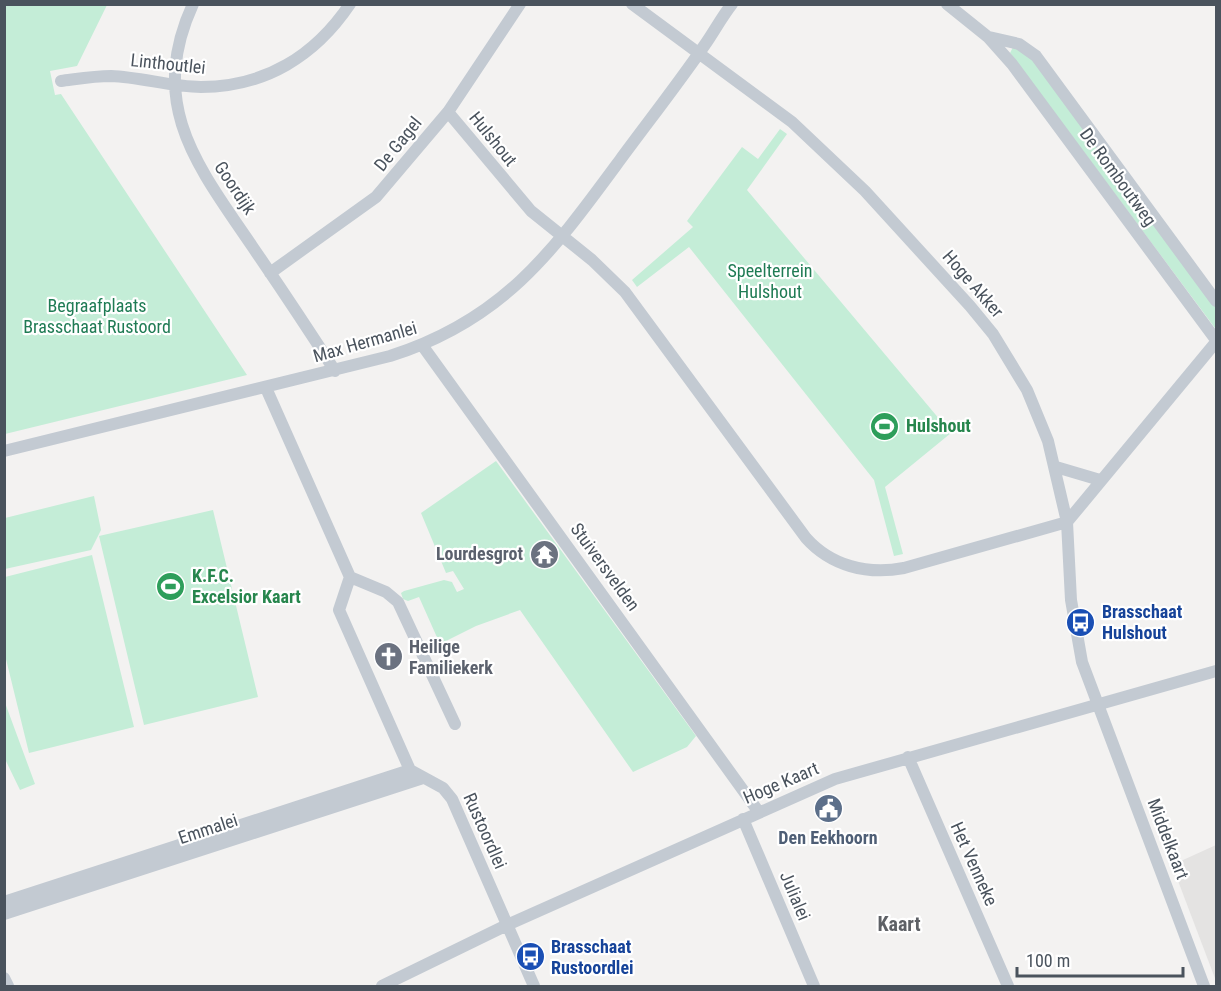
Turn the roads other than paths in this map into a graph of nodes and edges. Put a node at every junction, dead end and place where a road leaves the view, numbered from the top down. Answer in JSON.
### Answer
{"nodes":[{"id":1,"x":193,"y":4,"type":"edge"},
{"id":2,"x":350,"y":4,"type":"edge"},
{"id":3,"x":520,"y":4,"type":"edge"},
{"id":4,"x":632,"y":4,"type":"edge"},
{"id":5,"x":732,"y":4,"type":"edge"},
{"id":6,"x":946,"y":4,"type":"edge"},
{"id":7,"x":988,"y":37,"type":"junction"},
{"id":8,"x":698,"y":54,"type":"junction"},
{"id":9,"x":61,"y":81,"type":"dead end"},
{"id":10,"x":175,"y":84,"type":"junction"},
{"id":11,"x":448,"y":112,"type":"junction"},
{"id":12,"x":562,"y":237,"type":"junction"},
{"id":13,"x":270,"y":273,"type":"junction"},
{"id":14,"x":1216,"y":301,"type":"edge"},
{"id":15,"x":1216,"y":341,"type":"edge"},
{"id":16,"x":422,"y":345,"type":"junction"},
{"id":17,"x":335,"y":371,"type":"junction"},
{"id":18,"x":266,"y":388,"type":"junction"},
{"id":19,"x":4,"y":451,"type":"edge"},
{"id":20,"x":1056,"y":467,"type":"junction"},
{"id":21,"x":1100,"y":480,"type":"junction"},
{"id":22,"x":1067,"y":522,"type":"junction"},
{"id":23,"x":350,"y":577,"type":"junction"},
{"id":24,"x":1216,"y":671,"type":"edge"},
{"id":25,"x":1097,"y":705,"type":"junction"},
{"id":26,"x":454,"y":724,"type":"dead end"},
{"id":27,"x":908,"y":757,"type":"junction"},
{"id":28,"x":410,"y":770,"type":"junction"},
{"id":29,"x":423,"y":778,"type":"junction"},
{"id":30,"x":758,"y":811,"type":"junction"},
{"id":31,"x":743,"y":819,"type":"junction"},
{"id":32,"x":4,"y":902,"type":"edge"},
{"id":33,"x":4,"y":914,"type":"edge"},
{"id":34,"x":507,"y":925,"type":"junction"},
{"id":35,"x":4,"y":978,"type":"edge"},
{"id":36,"x":8,"y":987,"type":"edge"},
{"id":37,"x":382,"y":987,"type":"edge"},
{"id":38,"x":534,"y":987,"type":"edge"},
{"id":39,"x":814,"y":987,"type":"edge"},
{"id":40,"x":1008,"y":987,"type":"edge"},
{"id":41,"x":1204,"y":987,"type":"edge"}],
"edges":[{"from":1,"to":10,"type":"street","name":"Goordijk"},
{"from":2,"to":10,"type":"street","name":"Linthoutlei"},
{"from":3,"to":11,"type":"street","name":"De Gagel"},
{"from":4,"to":8,"type":"street","name":"Hoge Akker"},
{"from":5,"to":8,"type":"street","name":"Max Hermanlei"},
{"from":6,"to":7,"type":"street","name":"De Romboutweg"},
{"from":7,"to":14,"type":"street","name":"De Romboutweg"},
{"from":7,"to":15,"type":"street","name":"De Romboutweg"},
{"from":8,"to":12,"type":"street","name":"Max Hermanlei"},
{"from":8,"to":20,"type":"street","name":"Hoge Akker"},
{"from":9,"to":10,"type":"street","name":"Linthoutlei"},
{"from":10,"to":13,"type":"street","name":"Goordijk"},
{"from":11,"to":12,"type":"street","name":"Hulshout"},
{"from":11,"to":13,"type":"street","name":"De Gagel"},
{"from":12,"to":16,"type":"street","name":"Max Hermanlei"},
{"from":12,"to":22,"type":"street","name":"Hulshout"},
{"from":13,"to":17,"type":"street","name":"Goordijk"},
{"from":15,"to":21,"type":"street"},
{"from":16,"to":17,"type":"street","name":"Max Hermanlei"},
{"from":16,"to":30,"type":"street","name":"Stuiversvelden"},
{"from":17,"to":18,"type":"street","name":"Max Hermanlei"},
{"from":18,"to":19,"type":"street","name":"Max Hermanlei"},
{"from":18,"to":23,"type":"street"},
{"from":20,"to":21,"type":"street"},
{"from":20,"to":22,"type":"street","name":"Hoge Akker"},
{"from":21,"to":22,"type":"street"},
{"from":22,"to":25,"type":"street","name":"Hoge Akker"},
{"from":23,"to":26,"type":"street"},
{"from":23,"to":28,"type":"street"},
{"from":24,"to":25,"type":"street","name":"Hoge Kaart"},
{"from":25,"to":27,"type":"street","name":"Hoge Kaart"},
{"from":25,"to":41,"type":"street","name":"Middelkaart"},
{"from":27,"to":30,"type":"street","name":"Hoge Kaart"},
{"from":27,"to":40,"type":"street","name":"Het Venneke"},
{"from":28,"to":29,"type":"street","name":"Rustoordlei"},
{"from":28,"to":32,"type":"street","name":"Emmalei"},
{"from":29,"to":33,"type":"street","name":"Emmalei"},
{"from":29,"to":34,"type":"street","name":"Rustoordlei"},
{"from":30,"to":31,"type":"street","name":"Hoge Kaart"},
{"from":31,"to":34,"type":"street","name":"Hoge Kaart"},
{"from":31,"to":39,"type":"street","name":"Julialei"},
{"from":34,"to":37,"type":"street","name":"Hoge Kaart"},
{"from":34,"to":38,"type":"street","name":"Rustoordlei"},
{"from":35,"to":36,"type":"street"}]}
